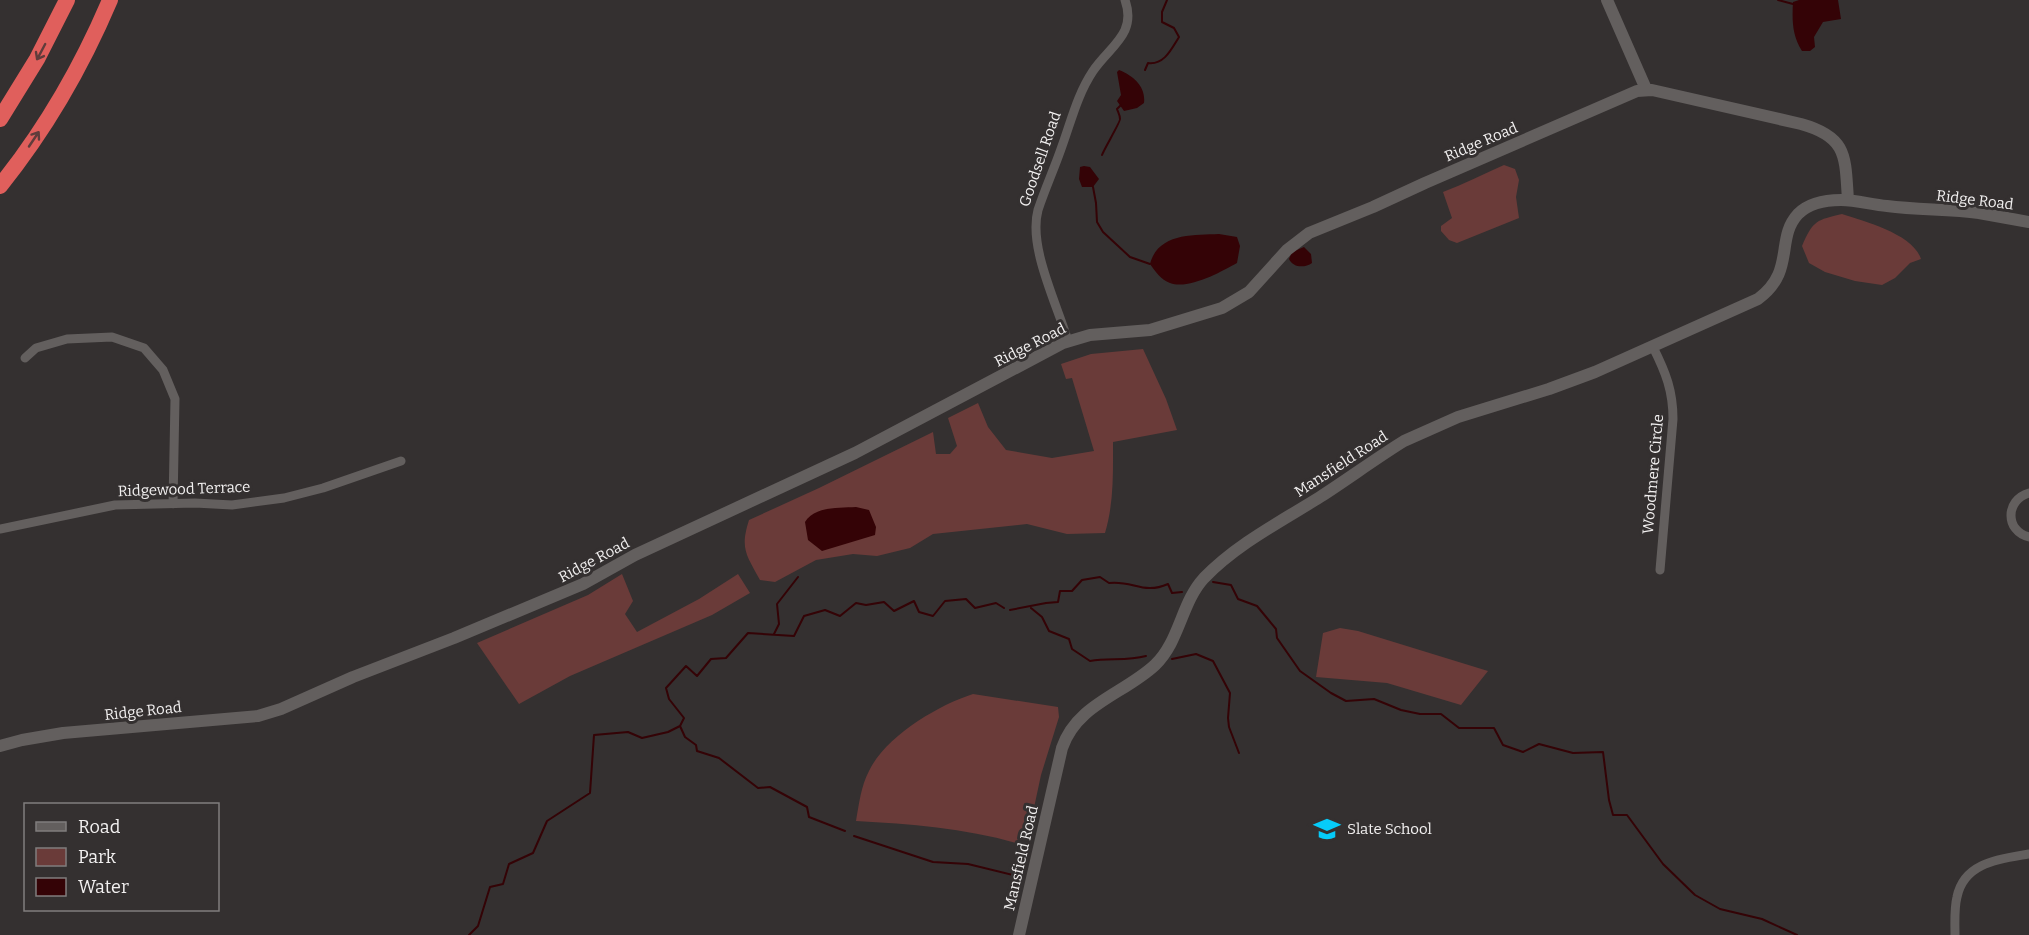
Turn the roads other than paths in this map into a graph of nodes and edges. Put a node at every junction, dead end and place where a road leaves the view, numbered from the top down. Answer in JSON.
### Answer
{"nodes":[{"id":1,"x":67,"y":0,"type":"edge"},
{"id":2,"x":110,"y":0,"type":"edge"},
{"id":3,"x":1125,"y":0,"type":"edge"},
{"id":4,"x":1607,"y":0,"type":"edge"},
{"id":5,"x":1646,"y":89,"type":"junction"},
{"id":6,"x":0,"y":119,"type":"edge"},
{"id":7,"x":0,"y":186,"type":"edge"},
{"id":8,"x":1848,"y":200,"type":"junction"},
{"id":9,"x":2029,"y":222,"type":"edge"},
{"id":10,"x":1068,"y":341,"type":"junction"},
{"id":11,"x":1653,"y":347,"type":"junction"},
{"id":12,"x":25,"y":358,"type":"dead end"},
{"id":13,"x":401,"y":461,"type":"dead end"},
{"id":14,"x":2029,"y":493,"type":"edge"},
{"id":15,"x":173,"y":504,"type":"junction"},
{"id":16,"x":0,"y":529,"type":"edge"},
{"id":17,"x":2029,"y":537,"type":"edge"},
{"id":18,"x":1660,"y":570,"type":"dead end"},
{"id":19,"x":0,"y":746,"type":"edge"},
{"id":20,"x":2029,"y":854,"type":"edge"},
{"id":21,"x":1019,"y":935,"type":"edge"},
{"id":22,"x":1955,"y":935,"type":"edge"}],
"edges":[{"from":1,"to":6,"type":"highway","one_way":true},
{"from":7,"to":2,"type":"highway","one_way":true},
{"from":3,"to":10,"type":"street","name":"Goodsell Road"},
{"from":4,"to":5,"type":"street"},
{"from":5,"to":8,"type":"street"},
{"from":5,"to":10,"type":"street","name":"Ridge Road"},
{"from":8,"to":9,"type":"street","name":"Ridge Road"},
{"from":8,"to":11,"type":"street","name":"Mansfield Road"},
{"from":10,"to":19,"type":"street","name":"Ridge Road"},
{"from":11,"to":18,"type":"street","name":"Woodmere Circle"},
{"from":11,"to":21,"type":"street","name":"Mansfield Road"},
{"from":12,"to":15,"type":"street"},
{"from":13,"to":15,"type":"street","name":"Ridgewood Terrace"},
{"from":14,"to":17,"type":"street"},
{"from":15,"to":16,"type":"street","name":"Ridgewood Terrace"},
{"from":20,"to":22,"type":"street"}]}
